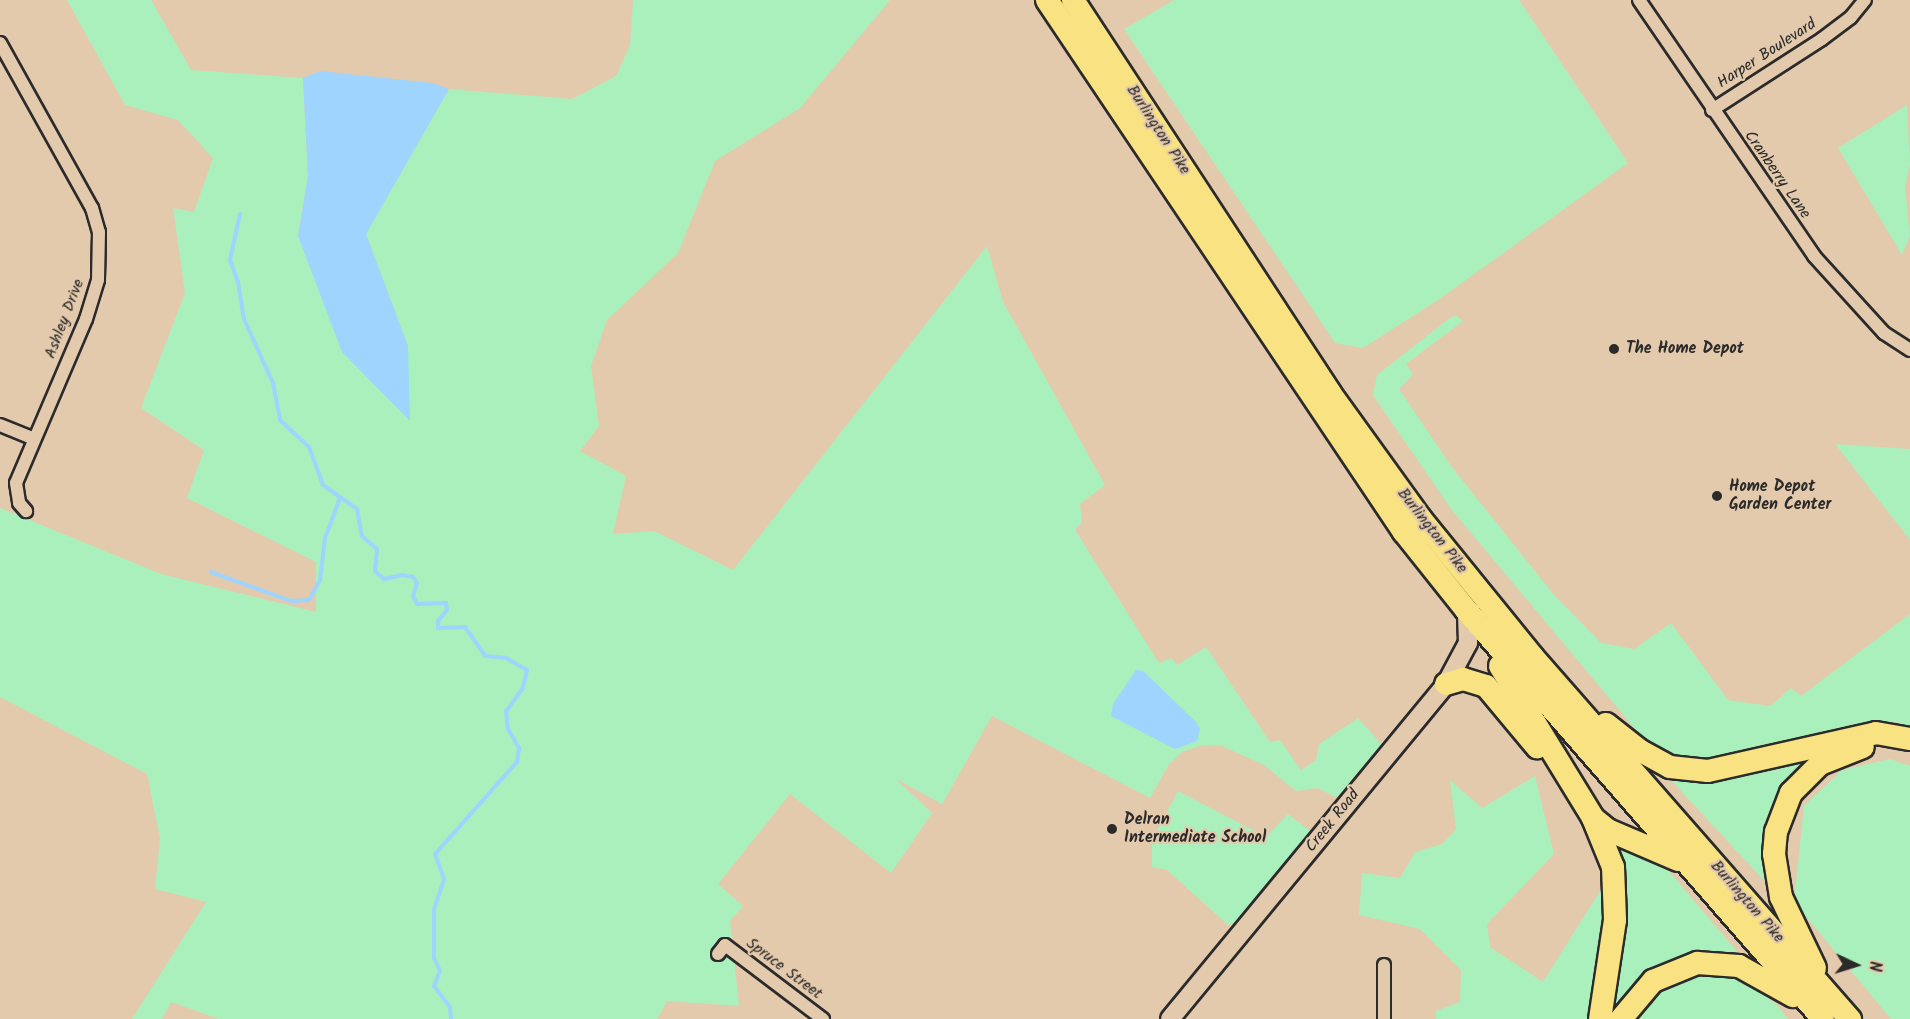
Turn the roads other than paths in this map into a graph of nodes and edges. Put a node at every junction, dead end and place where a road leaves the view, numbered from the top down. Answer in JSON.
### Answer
{"nodes":[{"id":1,"x":1047,"y":0,"type":"edge"},
{"id":2,"x":1073,"y":0,"type":"edge"},
{"id":3,"x":1639,"y":0,"type":"edge"},
{"id":4,"x":1865,"y":0,"type":"edge"},
{"id":5,"x":0,"y":43,"type":"edge"},
{"id":6,"x":1712,"y":110,"type":"junction"},
{"id":7,"x":1910,"y":350,"type":"edge"},
{"id":8,"x":0,"y":425,"type":"edge"},
{"id":9,"x":34,"y":439,"type":"junction"},
{"id":10,"x":26,"y":511,"type":"dead end"},
{"id":11,"x":1467,"y":611,"type":"junction"},
{"id":12,"x":1532,"y":656,"type":"junction"},
{"id":13,"x":1446,"y":684,"type":"junction"},
{"id":14,"x":1910,"y":739,"type":"edge"},
{"id":15,"x":1910,"y":749,"type":"edge"},
{"id":16,"x":1576,"y":793,"type":"junction"},
{"id":17,"x":1593,"y":818,"type":"junction"},
{"id":18,"x":1687,"y":864,"type":"junction"},
{"id":19,"x":721,"y":950,"type":"dead end"},
{"id":20,"x":1384,"y":965,"type":"dead end"},
{"id":21,"x":1822,"y":1008,"type":"edge"},
{"id":22,"x":824,"y":1019,"type":"edge"},
{"id":23,"x":1170,"y":1019,"type":"edge"},
{"id":24,"x":1384,"y":1019,"type":"edge"},
{"id":25,"x":1600,"y":1019,"type":"edge"},
{"id":26,"x":1621,"y":1019,"type":"edge"},
{"id":27,"x":1850,"y":1019,"type":"edge"}],
"edges":[{"from":1,"to":11,"type":"highway","name":"Burlington Pike"},
{"from":2,"to":12,"type":"highway","name":"Burlington Pike"},
{"from":3,"to":6,"type":"street","name":"Cranberry Lane"},
{"from":4,"to":6,"type":"street","name":"Harper Boulevard"},
{"from":5,"to":9,"type":"street","name":"Ashley Drive"},
{"from":6,"to":7,"type":"street","name":"Cranberry Lane"},
{"from":8,"to":9,"type":"street"},
{"from":9,"to":10,"type":"street","name":"Ashley Drive"},
{"from":11,"to":13,"type":"street","name":"Creek Road"},
{"from":11,"to":16,"type":"highway"},
{"from":11,"to":18,"type":"highway","name":"Burlington Pike"},
{"from":12,"to":14,"type":"highway"},
{"from":12,"to":21,"type":"highway","name":"Burlington Pike"},
{"from":13,"to":16,"type":"highway"},
{"from":13,"to":23,"type":"street","name":"Creek Road"},
{"from":15,"to":21,"type":"highway"},
{"from":16,"to":17,"type":"highway"},
{"from":17,"to":18,"type":"highway"},
{"from":17,"to":25,"type":"highway"},
{"from":18,"to":21,"type":"highway","name":"Burlington Pike"},
{"from":19,"to":22,"type":"street","name":"Spruce Street"},
{"from":20,"to":24,"type":"street"},
{"from":21,"to":26,"type":"highway"},
{"from":21,"to":27,"type":"highway","name":"Burlington Pike"}]}
